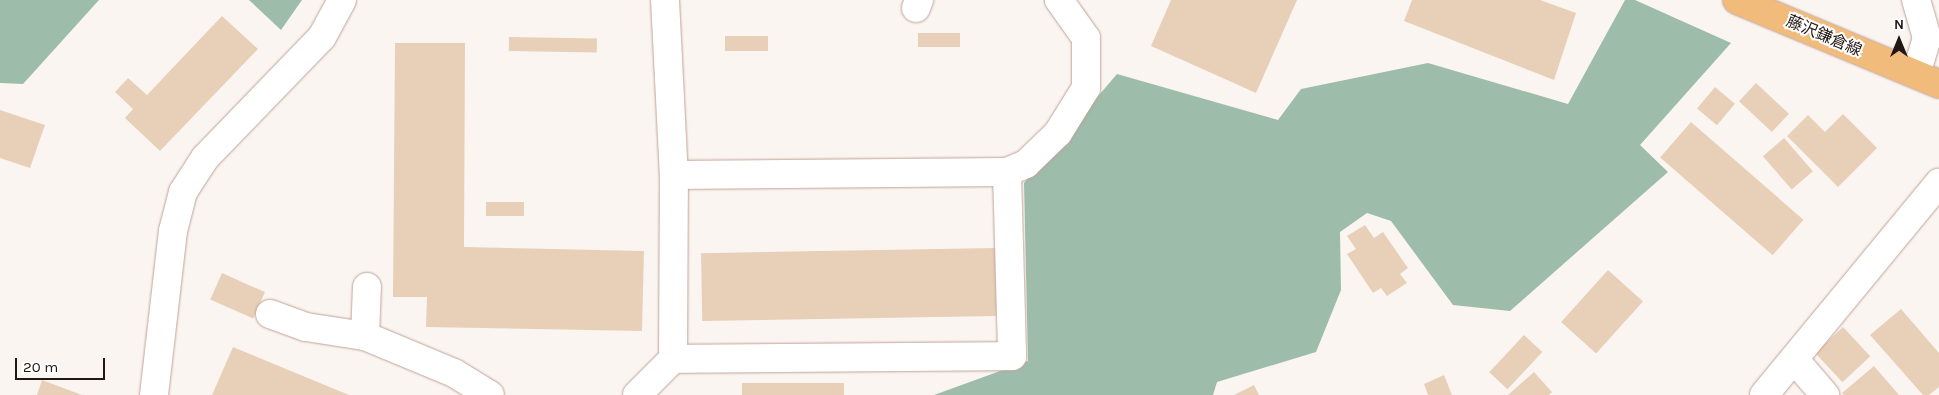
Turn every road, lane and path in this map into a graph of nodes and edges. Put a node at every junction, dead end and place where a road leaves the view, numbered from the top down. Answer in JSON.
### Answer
{"nodes":[{"id":1,"x":342,"y":0,"type":"edge"},
{"id":2,"x":665,"y":0,"type":"edge"},
{"id":3,"x":1059,"y":0,"type":"edge"},
{"id":4,"x":1737,"y":0,"type":"edge"},
{"id":5,"x":1916,"y":0,"type":"edge"},
{"id":6,"x":1927,"y":79,"type":"edge"},
{"id":7,"x":1007,"y":172,"type":"junction"},
{"id":8,"x":674,"y":175,"type":"junction"},
{"id":9,"x":1939,"y":183,"type":"edge"},
{"id":10,"x":367,"y":287,"type":"dead end"},
{"id":11,"x":270,"y":314,"type":"dead end"},
{"id":12,"x":365,"y":336,"type":"junction"},
{"id":13,"x":673,"y":359,"type":"junction"},
{"id":14,"x":1794,"y":359,"type":"junction"},
{"id":15,"x":154,"y":395,"type":"edge"},
{"id":16,"x":490,"y":395,"type":"edge"},
{"id":17,"x":637,"y":395,"type":"edge"},
{"id":18,"x":1764,"y":395,"type":"edge"},
{"id":19,"x":1825,"y":395,"type":"edge"}],
"edges":[{"from":1,"to":15,"type":"street"},
{"from":2,"to":8,"type":"street"},
{"from":3,"to":7,"type":"street"},
{"from":4,"to":6,"type":"main road","name":"藤沢鎌倉線"},
{"from":5,"to":6,"type":"street"},
{"from":7,"to":8,"type":"street"},
{"from":7,"to":13,"type":"street"},
{"from":8,"to":13,"type":"street"},
{"from":9,"to":14,"type":"street"},
{"from":10,"to":12,"type":"street"},
{"from":11,"to":12,"type":"street"},
{"from":12,"to":16,"type":"street"},
{"from":13,"to":17,"type":"street"},
{"from":14,"to":18,"type":"street"},
{"from":14,"to":19,"type":"street"}]}
